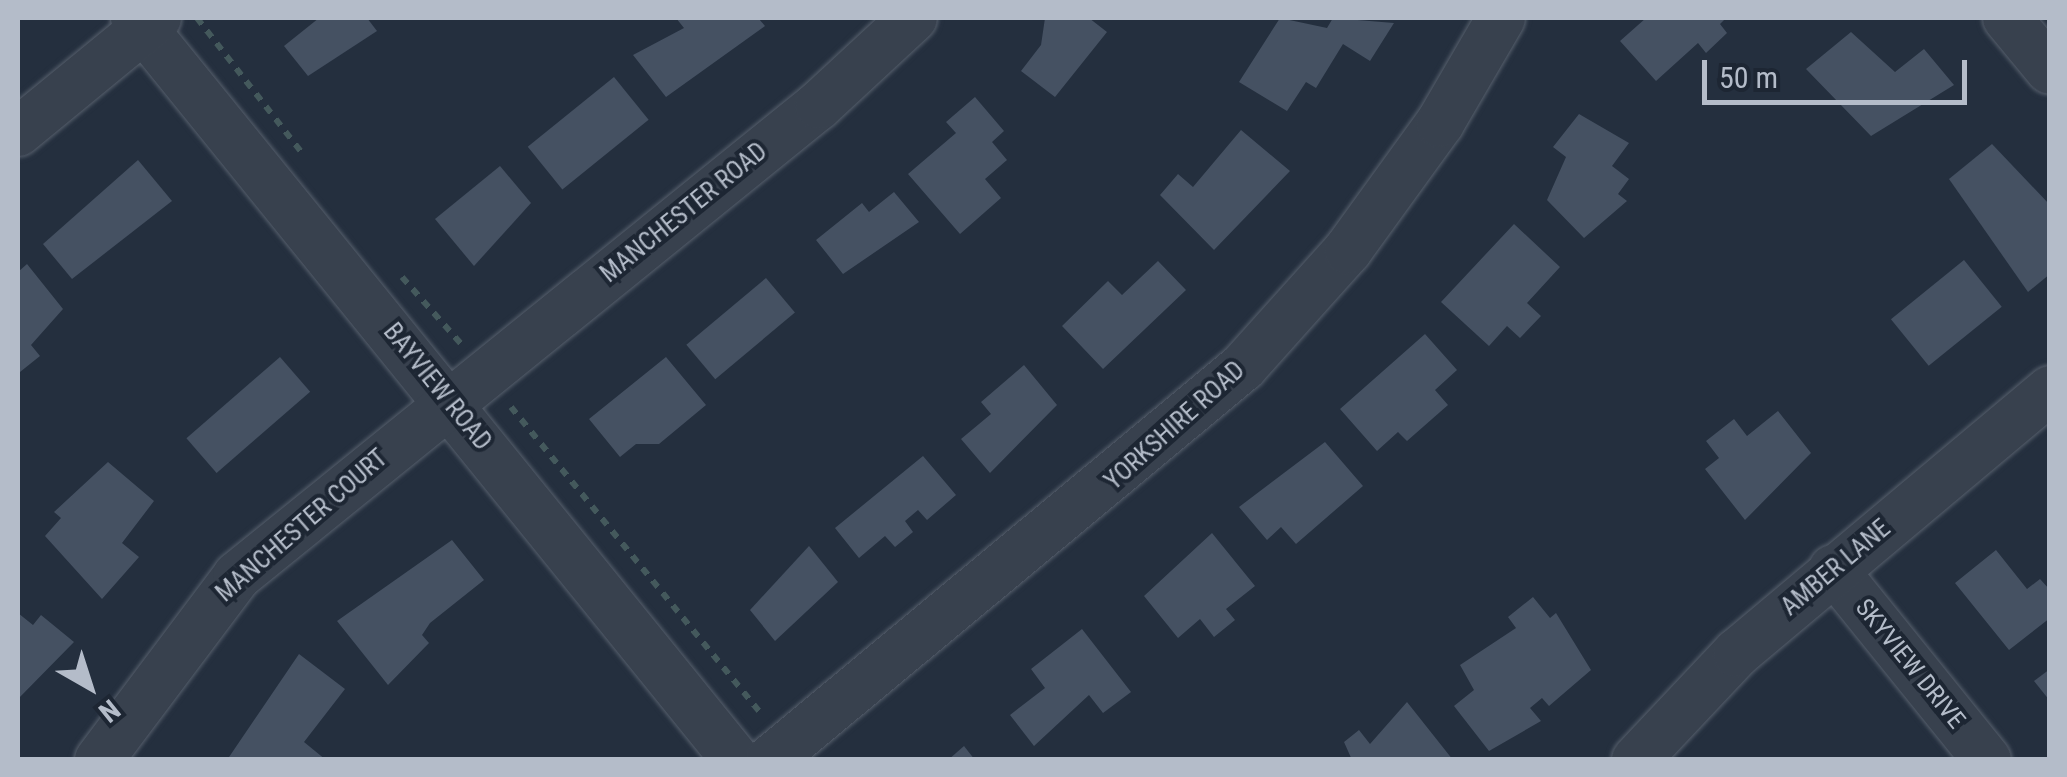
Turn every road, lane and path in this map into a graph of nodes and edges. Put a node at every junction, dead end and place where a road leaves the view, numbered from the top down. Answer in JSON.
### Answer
{"nodes":[{"id":1,"x":913,"y":18,"type":"edge"},
{"id":2,"x":1501,"y":18,"type":"edge"},
{"id":3,"x":2007,"y":18,"type":"edge"},
{"id":4,"x":146,"y":21,"type":"edge"},
{"id":5,"x":2050,"y":70,"type":"edge"},
{"id":6,"x":18,"y":132,"type":"edge"},
{"id":7,"x":2050,"y":390,"type":"edge"},
{"id":8,"x":449,"y":402,"type":"junction"},
{"id":9,"x":1833,"y":569,"type":"junction"},
{"id":10,"x":99,"y":760,"type":"edge"},
{"id":11,"x":736,"y":760,"type":"edge"},
{"id":12,"x":770,"y":760,"type":"edge"},
{"id":13,"x":1636,"y":760,"type":"edge"},
{"id":14,"x":1988,"y":760,"type":"edge"}],
"edges":[{"from":1,"to":8,"type":"street","name":"MANCHESTER ROAD"},
{"from":2,"to":12,"type":"street","name":"YORKSHIRE ROAD"},
{"from":3,"to":5,"type":"street"},
{"from":4,"to":6,"type":"street"},
{"from":4,"to":8,"type":"street","name":"BAYVIEW ROAD"},
{"from":7,"to":9,"type":"street","name":"AMBER LANE"},
{"from":8,"to":10,"type":"street","name":"MANCHESTER COURT"},
{"from":8,"to":11,"type":"street","name":"BAYVIEW ROAD"},
{"from":9,"to":13,"type":"street","name":"AMBER LANE"},
{"from":9,"to":14,"type":"street","name":"SKYVIEW DRIVE"}]}
